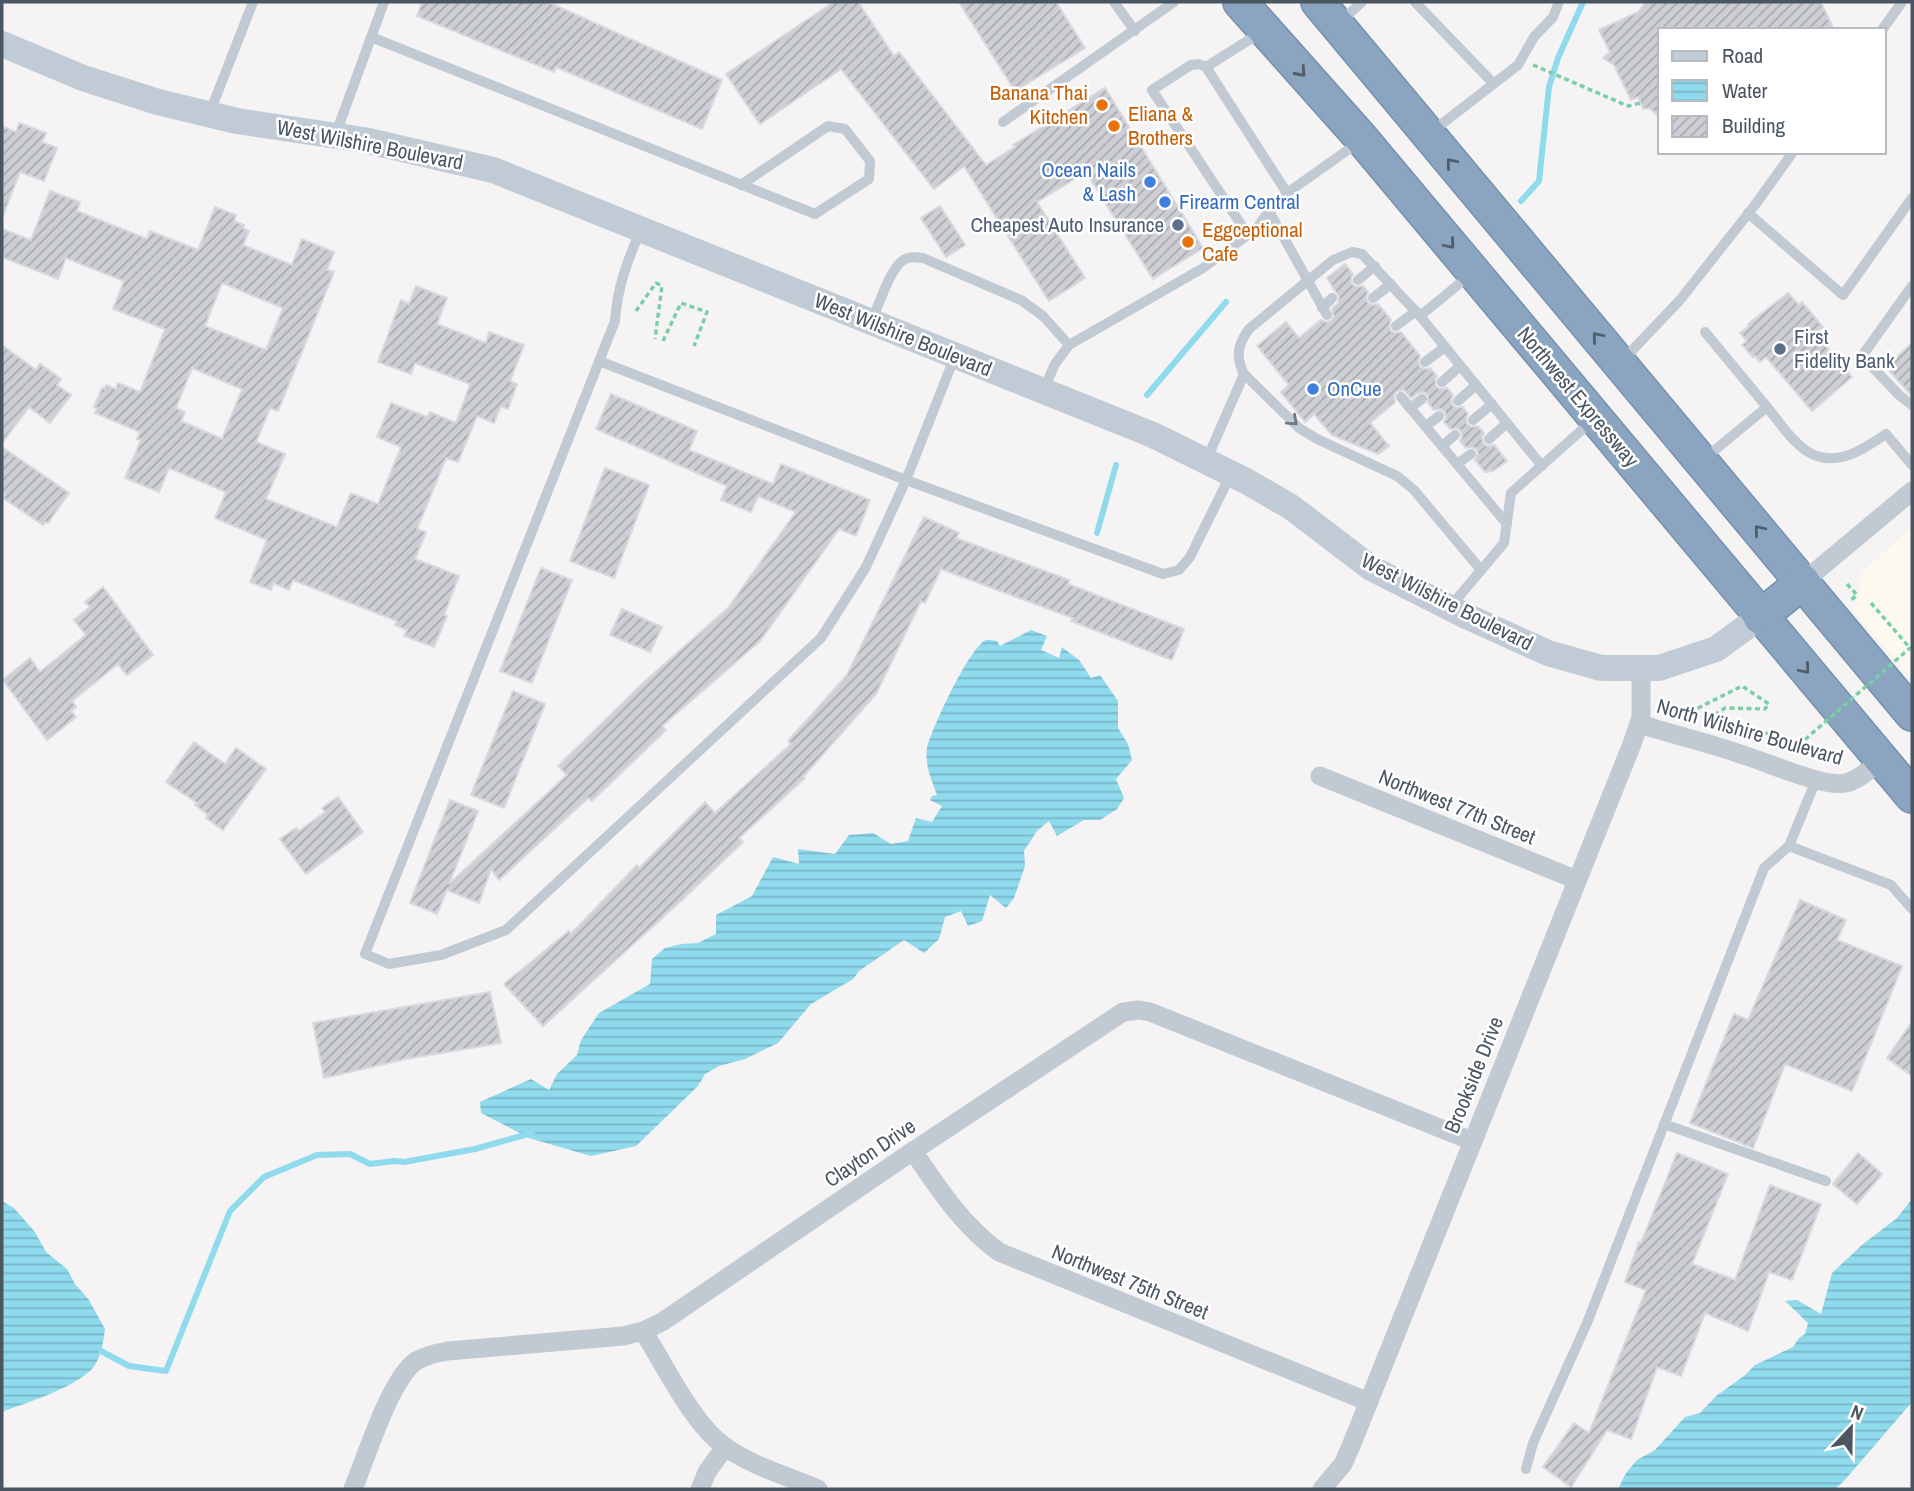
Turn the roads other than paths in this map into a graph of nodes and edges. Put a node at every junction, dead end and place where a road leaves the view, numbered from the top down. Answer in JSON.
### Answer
{"nodes":[{"id":1,"x":253,"y":2,"type":"edge"},
{"id":2,"x":384,"y":2,"type":"edge"},
{"id":3,"x":1114,"y":2,"type":"edge"},
{"id":4,"x":1174,"y":2,"type":"edge"},
{"id":5,"x":1240,"y":2,"type":"edge"},
{"id":6,"x":1362,"y":2,"type":"edge"},
{"id":7,"x":1415,"y":2,"type":"edge"},
{"id":8,"x":1559,"y":2,"type":"edge"},
{"id":9,"x":1902,"y":2,"type":"edge"},
{"id":10,"x":1328,"y":13,"type":"edge"},
{"id":11,"x":1883,"y":28,"type":"edge"},
{"id":12,"x":1264,"y":30,"type":"junction"},
{"id":13,"x":1135,"y":31,"type":"junction"},
{"id":14,"x":371,"y":37,"type":"junction"},
{"id":15,"x":2,"y":44,"type":"edge"},
{"id":16,"x":1206,"y":67,"type":"junction"},
{"id":17,"x":1493,"y":83,"type":"junction"},
{"id":18,"x":209,"y":115,"type":"junction"},
{"id":19,"x":1003,"y":122,"type":"dead end"},
{"id":20,"x":1428,"y":135,"type":"junction"},
{"id":21,"x":335,"y":136,"type":"junction"},
{"id":22,"x":1362,"y":139,"type":"junction"},
{"id":23,"x":1792,"y":154,"type":"edge"},
{"id":24,"x":741,"y":184,"type":"junction"},
{"id":25,"x":1287,"y":193,"type":"junction"},
{"id":26,"x":1912,"y":198,"type":"edge"},
{"id":27,"x":1269,"y":211,"type":"junction"},
{"id":28,"x":1748,"y":213,"type":"junction"},
{"id":29,"x":641,"y":229,"type":"junction"},
{"id":30,"x":1248,"y":235,"type":"junction"},
{"id":31,"x":1376,"y":266,"type":"junction"},
{"id":32,"x":1473,"y":272,"type":"junction"},
{"id":33,"x":1358,"y":280,"type":"dead end"},
{"id":34,"x":1307,"y":281,"type":"junction"},
{"id":35,"x":1391,"y":284,"type":"junction"},
{"id":36,"x":1912,"y":286,"type":"edge"},
{"id":37,"x":1332,"y":298,"type":"dead end"},
{"id":38,"x":1373,"y":298,"type":"dead end"},
{"id":39,"x":1418,"y":313,"type":"junction"},
{"id":40,"x":871,"y":322,"type":"junction"},
{"id":41,"x":1396,"y":326,"type":"dead end"},
{"id":42,"x":1705,"y":332,"type":"dead end"},
{"id":43,"x":1069,"y":345,"type":"junction"},
{"id":44,"x":1445,"y":347,"type":"junction"},
{"id":45,"x":955,"y":356,"type":"junction"},
{"id":46,"x":599,"y":361,"type":"junction"},
{"id":47,"x":1425,"y":362,"type":"dead end"},
{"id":48,"x":1619,"y":364,"type":"junction"},
{"id":49,"x":1460,"y":366,"type":"junction"},
{"id":50,"x":1244,"y":374,"type":"junction"},
{"id":51,"x":1442,"y":382,"type":"dead end"},
{"id":52,"x":1476,"y":385,"type":"junction"},
{"id":53,"x":1043,"y":391,"type":"junction"},
{"id":54,"x":1401,"y":397,"type":"dead end"},
{"id":55,"x":1422,"y":399,"type":"dead end"},
{"id":56,"x":1458,"y":401,"type":"dead end"},
{"id":57,"x":1492,"y":404,"type":"junction"},
{"id":58,"x":1912,"y":405,"type":"edge"},
{"id":59,"x":1767,"y":407,"type":"junction"},
{"id":60,"x":1410,"y":408,"type":"junction"},
{"id":61,"x":1439,"y":416,"type":"dead end"},
{"id":62,"x":1595,"y":418,"type":"junction"},
{"id":63,"x":1473,"y":420,"type":"dead end"},
{"id":64,"x":1507,"y":424,"type":"junction"},
{"id":65,"x":1426,"y":426,"type":"junction"},
{"id":66,"x":1455,"y":435,"type":"dead end"},
{"id":67,"x":1489,"y":439,"type":"dead end"},
{"id":68,"x":1442,"y":446,"type":"junction"},
{"id":69,"x":1471,"y":454,"type":"dead end"},
{"id":70,"x":1206,"y":461,"type":"junction"},
{"id":71,"x":1701,"y":462,"type":"junction"},
{"id":72,"x":1457,"y":464,"type":"junction"},
{"id":73,"x":1912,"y":465,"type":"edge"},
{"id":74,"x":1542,"y":466,"type":"junction"},
{"id":75,"x":1231,"y":474,"type":"junction"},
{"id":76,"x":906,"y":480,"type":"junction"},
{"id":77,"x":1912,"y":491,"type":"edge"},
{"id":78,"x":1507,"y":524,"type":"junction"},
{"id":79,"x":1481,"y":570,"type":"junction"},
{"id":80,"x":1803,"y":582,"type":"junction"},
{"id":81,"x":1450,"y":608,"type":"junction"},
{"id":82,"x":1760,"y":617,"type":"junction"},
{"id":83,"x":1641,"y":669,"type":"junction"},
{"id":84,"x":1912,"y":714,"type":"edge"},
{"id":85,"x":1640,"y":724,"type":"junction"},
{"id":86,"x":1882,"y":760,"type":"junction"},
{"id":87,"x":1320,"y":776,"type":"dead end"},
{"id":88,"x":1816,"y":780,"type":"junction"},
{"id":89,"x":1912,"y":796,"type":"edge"},
{"id":90,"x":1789,"y":846,"type":"junction"},
{"id":91,"x":1577,"y":880,"type":"junction"},
{"id":92,"x":1912,"y":909,"type":"edge"},
{"id":93,"x":1664,"y":1124,"type":"junction"},
{"id":94,"x":1472,"y":1141,"type":"junction"},
{"id":95,"x":913,"y":1151,"type":"junction"},
{"id":96,"x":1825,"y":1181,"type":"dead end"},
{"id":97,"x":643,"y":1331,"type":"junction"},
{"id":98,"x":1369,"y":1402,"type":"junction"},
{"id":99,"x":724,"y":1447,"type":"junction"},
{"id":100,"x":1526,"y":1469,"type":"dead end"},
{"id":101,"x":353,"y":1489,"type":"edge"},
{"id":102,"x":700,"y":1489,"type":"edge"},
{"id":103,"x":818,"y":1489,"type":"edge"},
{"id":104,"x":1322,"y":1489,"type":"edge"}],
"edges":[{"from":1,"to":18,"type":"lane"},
{"from":2,"to":14,"type":"lane"},
{"from":3,"to":13,"type":"lane"},
{"from":4,"to":13,"type":"lane"},
{"from":5,"to":12,"type":"highway","name":"Northwest Expressway"},
{"from":6,"to":10,"type":"lane"},
{"from":7,"to":17,"type":"lane"},
{"from":8,"to":17,"type":"lane"},
{"from":9,"to":11,"type":"lane"},
{"from":10,"to":20,"type":"highway"},
{"from":12,"to":16,"type":"lane"},
{"from":12,"to":22,"type":"highway","name":"Northwest Expressway","one_way":true},
{"from":13,"to":19,"type":"lane"},
{"from":14,"to":21,"type":"lane"},
{"from":14,"to":24,"type":"lane"},
{"from":15,"to":18,"type":"main road","name":"West Wilshire Boulevard"},
{"from":16,"to":25,"type":"lane"},
{"from":16,"to":30,"type":"lane"},
{"from":17,"to":20,"type":"lane"},
{"from":18,"to":21,"type":"main road","name":"West Wilshire Boulevard"},
{"from":48,"to":20,"type":"highway","one_way":true},
{"from":21,"to":29,"type":"main road","name":"West Wilshire Boulevard"},
{"from":22,"to":25,"type":"lane"},
{"from":22,"to":32,"type":"highway","name":"Northwest Expressway","one_way":true},
{"from":23,"to":28,"type":"lane"},
{"from":24,"to":24,"type":"lane"},
{"from":25,"to":27,"type":"lane"},
{"from":26,"to":28,"type":"lane"},
{"from":27,"to":30,"type":"lane"},
{"from":27,"to":34,"type":"lane"},
{"from":28,"to":48,"type":"lane"},
{"from":29,"to":40,"type":"main road","name":"West Wilshire Boulevard"},
{"from":29,"to":46,"type":"lane"},
{"from":30,"to":43,"type":"lane"},
{"from":31,"to":33,"type":"lane"},
{"from":31,"to":34,"type":"lane"},
{"from":31,"to":35,"type":"lane"},
{"from":32,"to":39,"type":"lane"},
{"from":32,"to":62,"type":"highway","name":"Northwest Expressway"},
{"from":34,"to":37,"type":"lane"},
{"from":34,"to":50,"type":"lane"},
{"from":35,"to":38,"type":"lane"},
{"from":35,"to":39,"type":"lane"},
{"from":36,"to":58,"type":"lane"},
{"from":39,"to":41,"type":"lane"},
{"from":39,"to":44,"type":"lane"},
{"from":40,"to":43,"type":"lane"},
{"from":40,"to":45,"type":"main road","name":"West Wilshire Boulevard"},
{"from":42,"to":59,"type":"lane"},
{"from":43,"to":53,"type":"lane"},
{"from":44,"to":47,"type":"lane"},
{"from":44,"to":49,"type":"lane"},
{"from":45,"to":53,"type":"main road","name":"West Wilshire Boulevard"},
{"from":45,"to":76,"type":"lane"},
{"from":46,"to":76,"type":"lane"},
{"from":46,"to":76,"type":"lane"},
{"from":48,"to":71,"type":"highway"},
{"from":49,"to":51,"type":"lane"},
{"from":49,"to":52,"type":"lane"},
{"from":50,"to":70,"type":"lane"},
{"from":50,"to":79,"type":"lane","one_way":true},
{"from":52,"to":56,"type":"lane"},
{"from":52,"to":57,"type":"lane"},
{"from":53,"to":70,"type":"main road","name":"West Wilshire Boulevard"},
{"from":54,"to":60,"type":"lane"},
{"from":55,"to":60,"type":"lane"},
{"from":57,"to":63,"type":"lane"},
{"from":57,"to":64,"type":"lane"},
{"from":59,"to":71,"type":"lane"},
{"from":59,"to":73,"type":"lane"},
{"from":60,"to":65,"type":"lane"},
{"from":61,"to":65,"type":"lane"},
{"from":62,"to":74,"type":"lane"},
{"from":62,"to":82,"type":"highway","name":"Northwest Expressway"},
{"from":64,"to":67,"type":"lane"},
{"from":64,"to":74,"type":"lane"},
{"from":65,"to":68,"type":"lane"},
{"from":66,"to":68,"type":"lane"},
{"from":68,"to":72,"type":"lane"},
{"from":69,"to":72,"type":"lane"},
{"from":70,"to":75,"type":"main road","name":"West Wilshire Boulevard"},
{"from":80,"to":71,"type":"highway","one_way":true},
{"from":72,"to":78,"type":"lane"},
{"from":74,"to":78,"type":"lane"},
{"from":75,"to":76,"type":"lane"},
{"from":75,"to":81,"type":"main road","name":"West Wilshire Boulevard"},
{"from":77,"to":80,"type":"street"},
{"from":78,"to":79,"type":"lane"},
{"from":79,"to":81,"type":"lane"},
{"from":80,"to":82,"type":"highway"},
{"from":80,"to":84,"type":"highway"},
{"from":81,"to":83,"type":"main road","name":"West Wilshire Boulevard"},
{"from":82,"to":83,"type":"main road","name":"West Wilshire Boulevard"},
{"from":82,"to":86,"type":"highway","name":"Northwest Expressway","one_way":true},
{"from":83,"to":85,"type":"street","name":"Brookside Drive"},
{"from":85,"to":88,"type":"street","name":"North Wilshire Boulevard"},
{"from":85,"to":91,"type":"street","name":"Brookside Drive"},
{"from":86,"to":88,"type":"street","name":"North Wilshire Boulevard"},
{"from":86,"to":89,"type":"highway","name":"Northwest Expressway"},
{"from":87,"to":91,"type":"street","name":"Northwest 77th Street"},
{"from":88,"to":90,"type":"lane"},
{"from":90,"to":92,"type":"lane"},
{"from":90,"to":93,"type":"lane"},
{"from":91,"to":94,"type":"street","name":"Brookside Drive"},
{"from":93,"to":96,"type":"lane"},
{"from":93,"to":100,"type":"lane"},
{"from":94,"to":95,"type":"street","name":"Clayton Drive"},
{"from":94,"to":98,"type":"street","name":"Brookside Drive"},
{"from":95,"to":97,"type":"street","name":"Clayton Drive"},
{"from":95,"to":98,"type":"street","name":"Northwest 75th Street"},
{"from":97,"to":99,"type":"street"},
{"from":97,"to":101,"type":"street","name":"Clayton Drive"},
{"from":98,"to":104,"type":"street","name":"Brookside Drive"},
{"from":99,"to":102,"type":"street"},
{"from":99,"to":103,"type":"street"}]}
